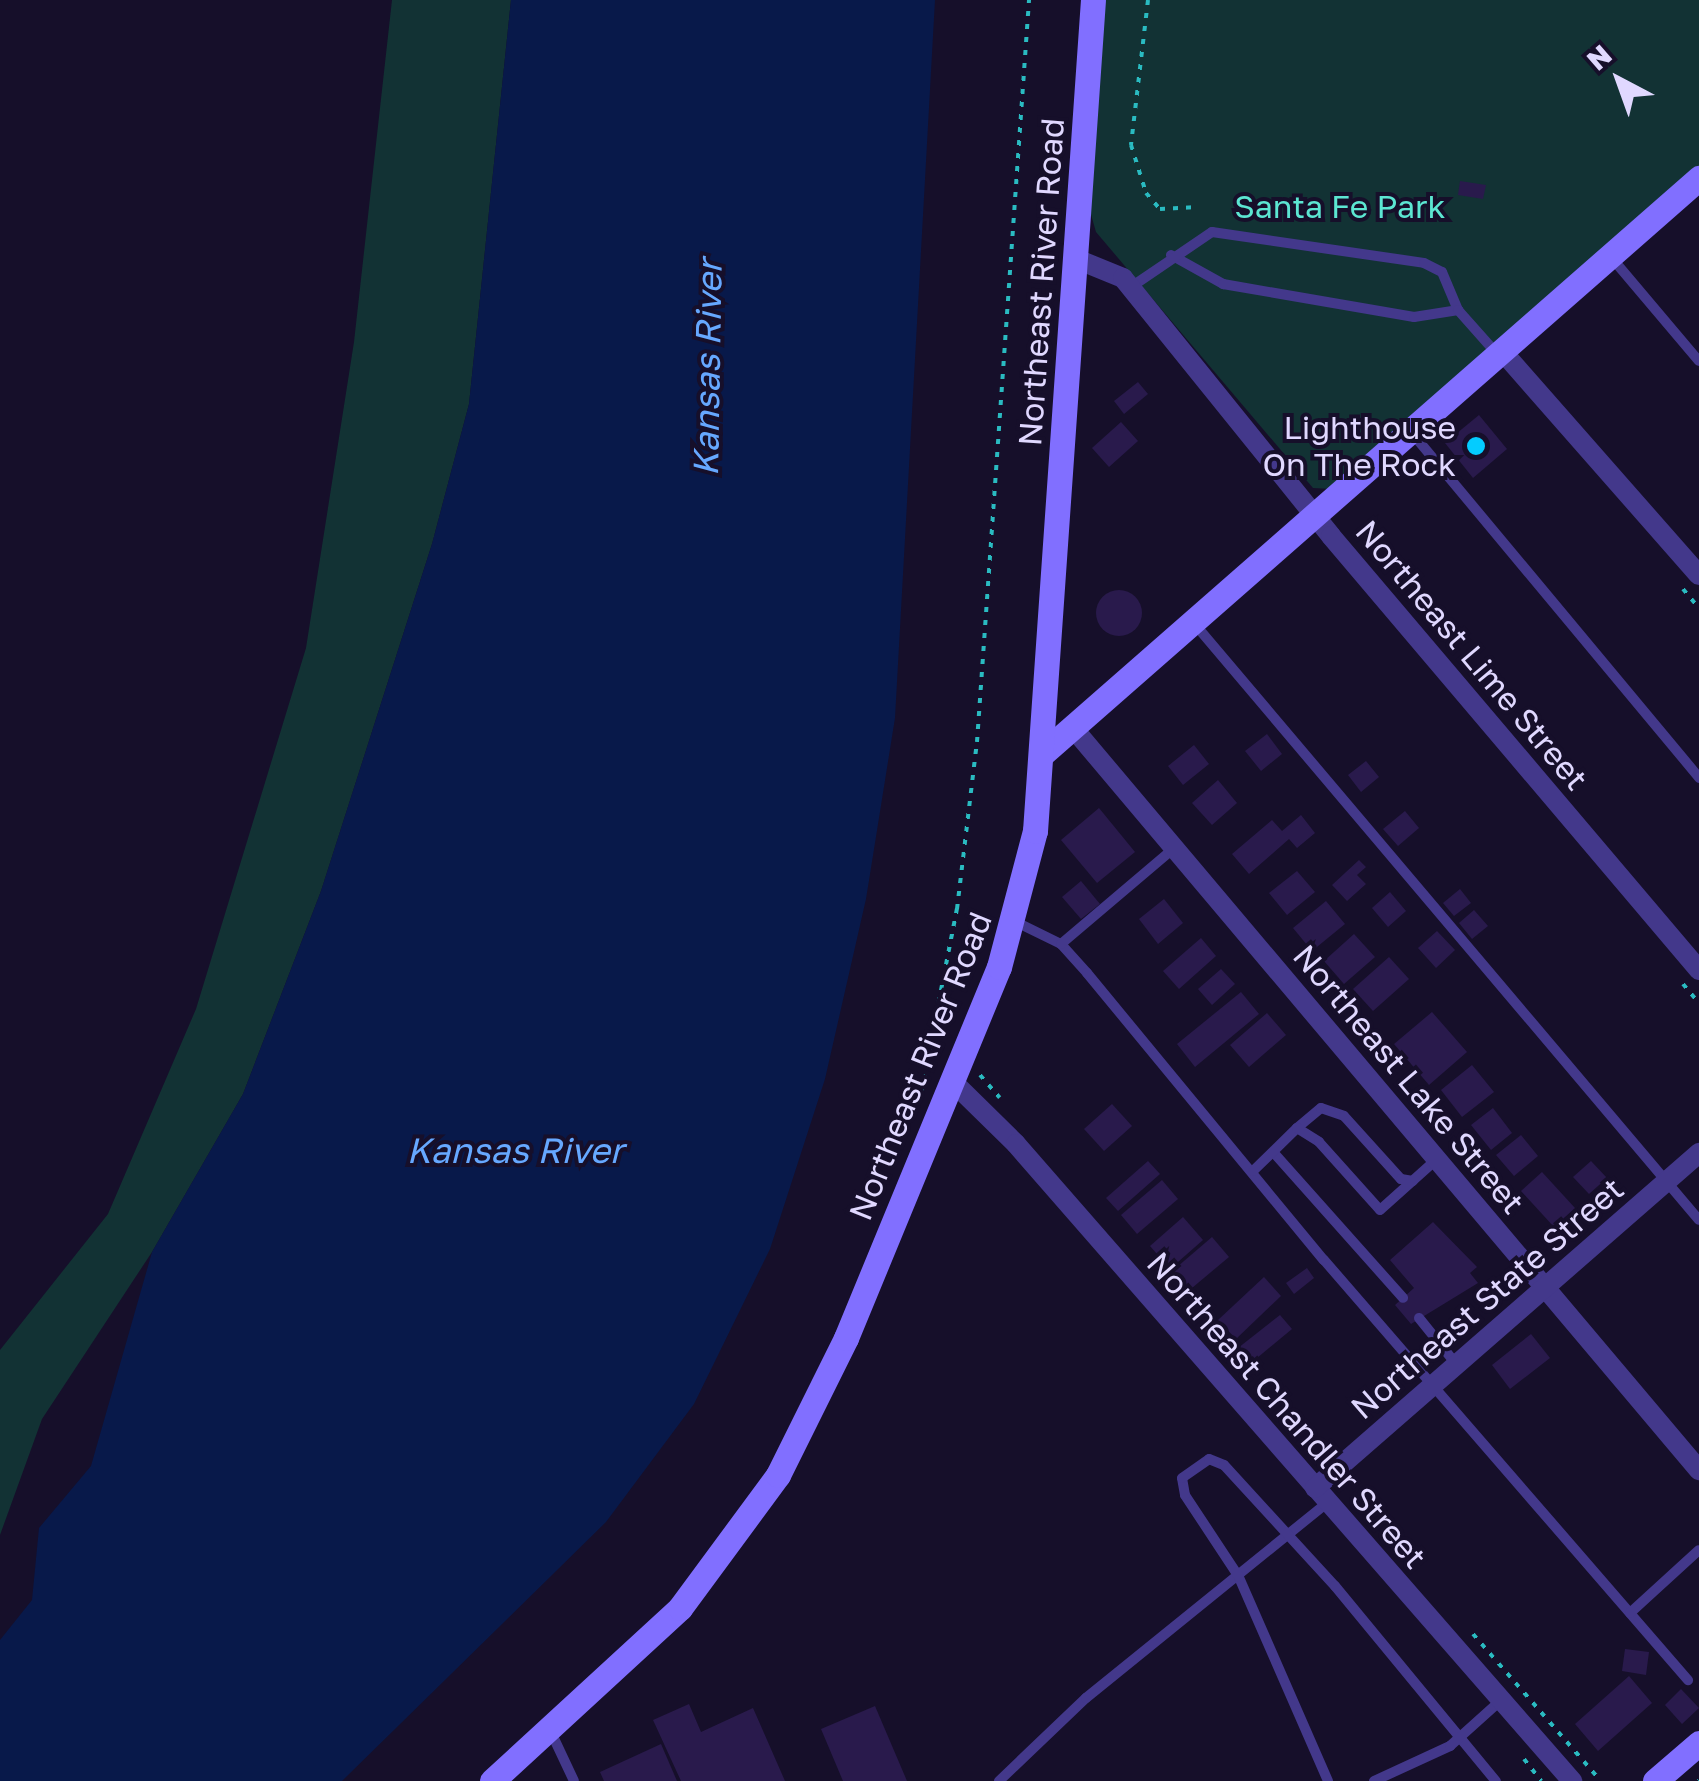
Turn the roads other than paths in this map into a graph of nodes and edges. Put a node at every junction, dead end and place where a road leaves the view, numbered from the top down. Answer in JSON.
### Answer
{"nodes":[{"id":1,"x":1094,"y":0,"type":"edge"},
{"id":2,"x":1699,"y":178,"type":"edge"},
{"id":3,"x":1172,"y":255,"type":"junction"},
{"id":4,"x":1610,"y":256,"type":"junction"},
{"id":5,"x":1074,"y":258,"type":"junction"},
{"id":6,"x":1131,"y":287,"type":"junction"},
{"id":7,"x":1458,"y":310,"type":"junction"},
{"id":8,"x":1500,"y":353,"type":"junction"},
{"id":9,"x":1699,"y":361,"type":"edge"},
{"id":10,"x":1411,"y":431,"type":"junction"},
{"id":11,"x":1316,"y":515,"type":"junction"},
{"id":12,"x":1699,"y":575,"type":"edge"},
{"id":13,"x":1193,"y":622,"type":"junction"},
{"id":14,"x":1073,"y":728,"type":"junction"},
{"id":15,"x":1042,"y":754,"type":"junction"},
{"id":16,"x":1699,"y":778,"type":"edge"},
{"id":17,"x":1174,"y":848,"type":"junction"},
{"id":18,"x":1014,"y":921,"type":"junction"},
{"id":19,"x":1061,"y":944,"type":"junction"},
{"id":20,"x":1699,"y":970,"type":"edge"},
{"id":21,"x":953,"y":1082,"type":"junction"},
{"id":22,"x":1298,"y":1128,"type":"junction"},
{"id":23,"x":1699,"y":1153,"type":"edge"},
{"id":24,"x":1274,"y":1154,"type":"junction"},
{"id":25,"x":1437,"y":1159,"type":"junction"},
{"id":26,"x":1252,"y":1171,"type":"junction"},
{"id":27,"x":1412,"y":1180,"type":"junction"},
{"id":28,"x":1666,"y":1182,"type":"junction"},
{"id":29,"x":1699,"y":1220,"type":"edge"},
{"id":30,"x":1546,"y":1287,"type":"junction"},
{"id":31,"x":1404,"y":1298,"type":"dead end"},
{"id":32,"x":1419,"y":1318,"type":"dead end"},
{"id":33,"x":1456,"y":1364,"type":"junction"},
{"id":34,"x":1432,"y":1386,"type":"junction"},
{"id":35,"x":1699,"y":1470,"type":"edge"},
{"id":36,"x":1322,"y":1495,"type":"junction"},
{"id":37,"x":1287,"y":1540,"type":"junction"},
{"id":38,"x":1699,"y":1550,"type":"edge"},
{"id":39,"x":1239,"y":1577,"type":"junction"},
{"id":40,"x":1630,"y":1614,"type":"junction"},
{"id":41,"x":1688,"y":1680,"type":"dead end"},
{"id":42,"x":1500,"y":1700,"type":"junction"},
{"id":43,"x":550,"y":1730,"type":"junction"},
{"id":44,"x":1456,"y":1740,"type":"junction"},
{"id":45,"x":1699,"y":1743,"type":"edge"},
{"id":46,"x":492,"y":1781,"type":"edge"},
{"id":47,"x":574,"y":1781,"type":"edge"},
{"id":48,"x":999,"y":1781,"type":"edge"},
{"id":49,"x":1328,"y":1781,"type":"edge"},
{"id":50,"x":1374,"y":1781,"type":"edge"},
{"id":51,"x":1496,"y":1781,"type":"edge"},
{"id":52,"x":1572,"y":1781,"type":"edge"},
{"id":53,"x":1655,"y":1781,"type":"edge"}],
"edges":[{"from":1,"to":5,"type":"street","name":"Northeast River Road"},
{"from":2,"to":4,"type":"street"},
{"from":3,"to":6,"type":"lane"},
{"from":3,"to":7,"type":"lane"},
{"from":3,"to":7,"type":"lane"},
{"from":4,"to":8,"type":"street"},
{"from":4,"to":9,"type":"lane"},
{"from":5,"to":6,"type":"street","name":"Northeast Lime Street"},
{"from":5,"to":15,"type":"street","name":"Northeast River Road"},
{"from":6,"to":11,"type":"street","name":"Northeast Lime Street"},
{"from":7,"to":8,"type":"lane"},
{"from":8,"to":10,"type":"street"},
{"from":8,"to":12,"type":"street"},
{"from":10,"to":11,"type":"street"},
{"from":10,"to":16,"type":"lane"},
{"from":11,"to":13,"type":"street"},
{"from":11,"to":20,"type":"street","name":"Northeast Lime Street"},
{"from":13,"to":14,"type":"street"},
{"from":13,"to":28,"type":"lane"},
{"from":14,"to":15,"type":"street"},
{"from":14,"to":17,"type":"street","name":"Northeast Lake Street"},
{"from":15,"to":18,"type":"street","name":"Northeast River Road"},
{"from":17,"to":19,"type":"lane"},
{"from":17,"to":25,"type":"street","name":"Northeast Lake Street"},
{"from":18,"to":19,"type":"lane"},
{"from":18,"to":21,"type":"street","name":"Northeast River Road"},
{"from":19,"to":26,"type":"lane"},
{"from":21,"to":36,"type":"street","name":"Northeast Chandler Street"},
{"from":21,"to":43,"type":"street","name":"Northeast River Road"},
{"from":22,"to":24,"type":"lane"},
{"from":22,"to":27,"type":"lane"},
{"from":22,"to":27,"type":"lane"},
{"from":23,"to":28,"type":"street","name":"Northeast State Street"},
{"from":24,"to":26,"type":"lane"},
{"from":24,"to":31,"type":"lane"},
{"from":25,"to":27,"type":"lane"},
{"from":25,"to":30,"type":"street","name":"Northeast Lake Street"},
{"from":26,"to":34,"type":"lane"},
{"from":28,"to":29,"type":"lane"},
{"from":28,"to":30,"type":"street","name":"Northeast State Street"},
{"from":30,"to":33,"type":"street","name":"Northeast State Street"},
{"from":30,"to":35,"type":"street","name":"Northeast Lake Street"},
{"from":32,"to":33,"type":"lane"},
{"from":33,"to":34,"type":"street","name":"Northeast State Street"},
{"from":34,"to":36,"type":"street","name":"Northeast State Street"},
{"from":34,"to":40,"type":"lane"},
{"from":36,"to":37,"type":"lane"},
{"from":36,"to":42,"type":"street","name":"Northeast Chandler Street"},
{"from":37,"to":39,"type":"lane"},
{"from":37,"to":39,"type":"lane"},
{"from":37,"to":44,"type":"lane"},
{"from":38,"to":40,"type":"lane"},
{"from":39,"to":48,"type":"lane"},
{"from":39,"to":49,"type":"lane"},
{"from":40,"to":41,"type":"lane"},
{"from":42,"to":44,"type":"lane"},
{"from":42,"to":52,"type":"street","name":"Northeast Chandler Street"},
{"from":43,"to":46,"type":"street","name":"Northeast River Road"},
{"from":43,"to":47,"type":"lane"},
{"from":44,"to":50,"type":"lane"},
{"from":44,"to":51,"type":"lane"},
{"from":45,"to":53,"type":"street"}]}
